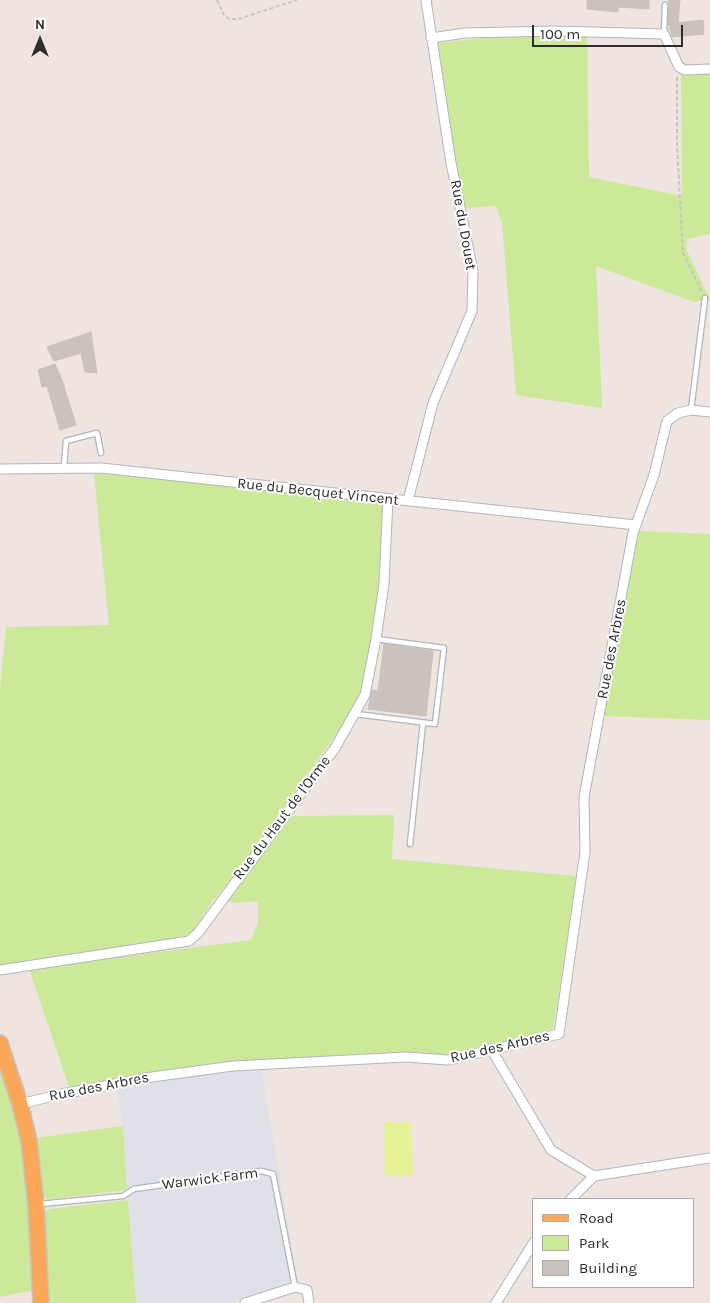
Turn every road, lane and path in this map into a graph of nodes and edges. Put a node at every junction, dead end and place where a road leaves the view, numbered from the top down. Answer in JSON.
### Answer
{"nodes":[{"id":1,"x":217,"y":0,"type":"edge"},
{"id":2,"x":296,"y":0,"type":"edge"},
{"id":3,"x":426,"y":0,"type":"edge"},
{"id":4,"x":665,"y":5,"type":"dead end"},
{"id":5,"x":664,"y":34,"type":"junction"},
{"id":6,"x":431,"y":38,"type":"junction"},
{"id":7,"x":680,"y":67,"type":"junction"},
{"id":8,"x":710,"y":69,"type":"edge"},
{"id":9,"x":705,"y":298,"type":"joint"},
{"id":10,"x":691,"y":410,"type":"junction"},
{"id":11,"x":710,"y":412,"type":"edge"},
{"id":12,"x":101,"y":453,"type":"dead end"},
{"id":13,"x":64,"y":468,"type":"junction"},
{"id":14,"x":0,"y":469,"type":"edge"},
{"id":15,"x":388,"y":499,"type":"junction"},
{"id":16,"x":408,"y":501,"type":"junction"},
{"id":17,"x":636,"y":525,"type":"junction"},
{"id":18,"x":376,"y":639,"type":"junction"},
{"id":19,"x":356,"y":714,"type":"junction"},
{"id":20,"x":423,"y":723,"type":"junction"},
{"id":21,"x":410,"y":844,"type":"dead end"},
{"id":22,"x":0,"y":970,"type":"edge"},
{"id":23,"x":0,"y":1043,"type":"edge"},
{"id":24,"x":491,"y":1049,"type":"junction"},
{"id":25,"x":20,"y":1104,"type":"junction"},
{"id":26,"x":710,"y":1158,"type":"edge"},
{"id":27,"x":594,"y":1176,"type":"junction"},
{"id":28,"x":572,"y":1198,"type":"edge"},
{"id":29,"x":36,"y":1205,"type":"junction"},
{"id":30,"x":532,"y":1245,"type":"edge"},
{"id":31,"x":295,"y":1287,"type":"junction"},
{"id":32,"x":41,"y":1303,"type":"edge"},
{"id":33,"x":245,"y":1303,"type":"edge"},
{"id":34,"x":309,"y":1303,"type":"edge"},
{"id":35,"x":496,"y":1303,"type":"edge"}],
"edges":[{"from":1,"to":2,"type":"path"},
{"from":3,"to":6,"type":"street","name":"Rue du Douet"},
{"from":4,"to":5,"type":"lane"},
{"from":5,"to":6,"type":"street"},
{"from":5,"to":7,"type":"street"},
{"from":6,"to":16,"type":"street","name":"Rue du Douet"},
{"from":7,"to":8,"type":"street"},
{"from":7,"to":9,"type":"path"},
{"from":9,"to":10,"type":"lane"},
{"from":10,"to":11,"type":"street"},
{"from":10,"to":17,"type":"street"},
{"from":12,"to":13,"type":"lane"},
{"from":13,"to":14,"type":"street","name":"Rue du Becquet Vincent"},
{"from":13,"to":15,"type":"street","name":"Rue du Becquet Vincent"},
{"from":15,"to":16,"type":"street","name":"Rue du Becquet Vincent"},
{"from":15,"to":18,"type":"street","name":"Rue du Haut de l'Orme"},
{"from":16,"to":17,"type":"street","name":"Rue du Becquet Vincent"},
{"from":17,"to":24,"type":"street","name":"Rue des Arbres"},
{"from":18,"to":19,"type":"street","name":"Rue du Haut de l'Orme"},
{"from":18,"to":20,"type":"lane"},
{"from":19,"to":20,"type":"lane"},
{"from":19,"to":22,"type":"street","name":"Rue du Haut de l'Orme"},
{"from":20,"to":21,"type":"lane"},
{"from":23,"to":25,"type":"main road"},
{"from":24,"to":25,"type":"street","name":"Rue des Arbres"},
{"from":24,"to":27,"type":"street"},
{"from":25,"to":29,"type":"main road"},
{"from":26,"to":27,"type":"street"},
{"from":27,"to":28,"type":"street"},
{"from":29,"to":31,"type":"lane","name":"Warwick Farm"},
{"from":29,"to":32,"type":"main road"},
{"from":30,"to":35,"type":"street"},
{"from":31,"to":33,"type":"street"},
{"from":31,"to":34,"type":"street"}]}
